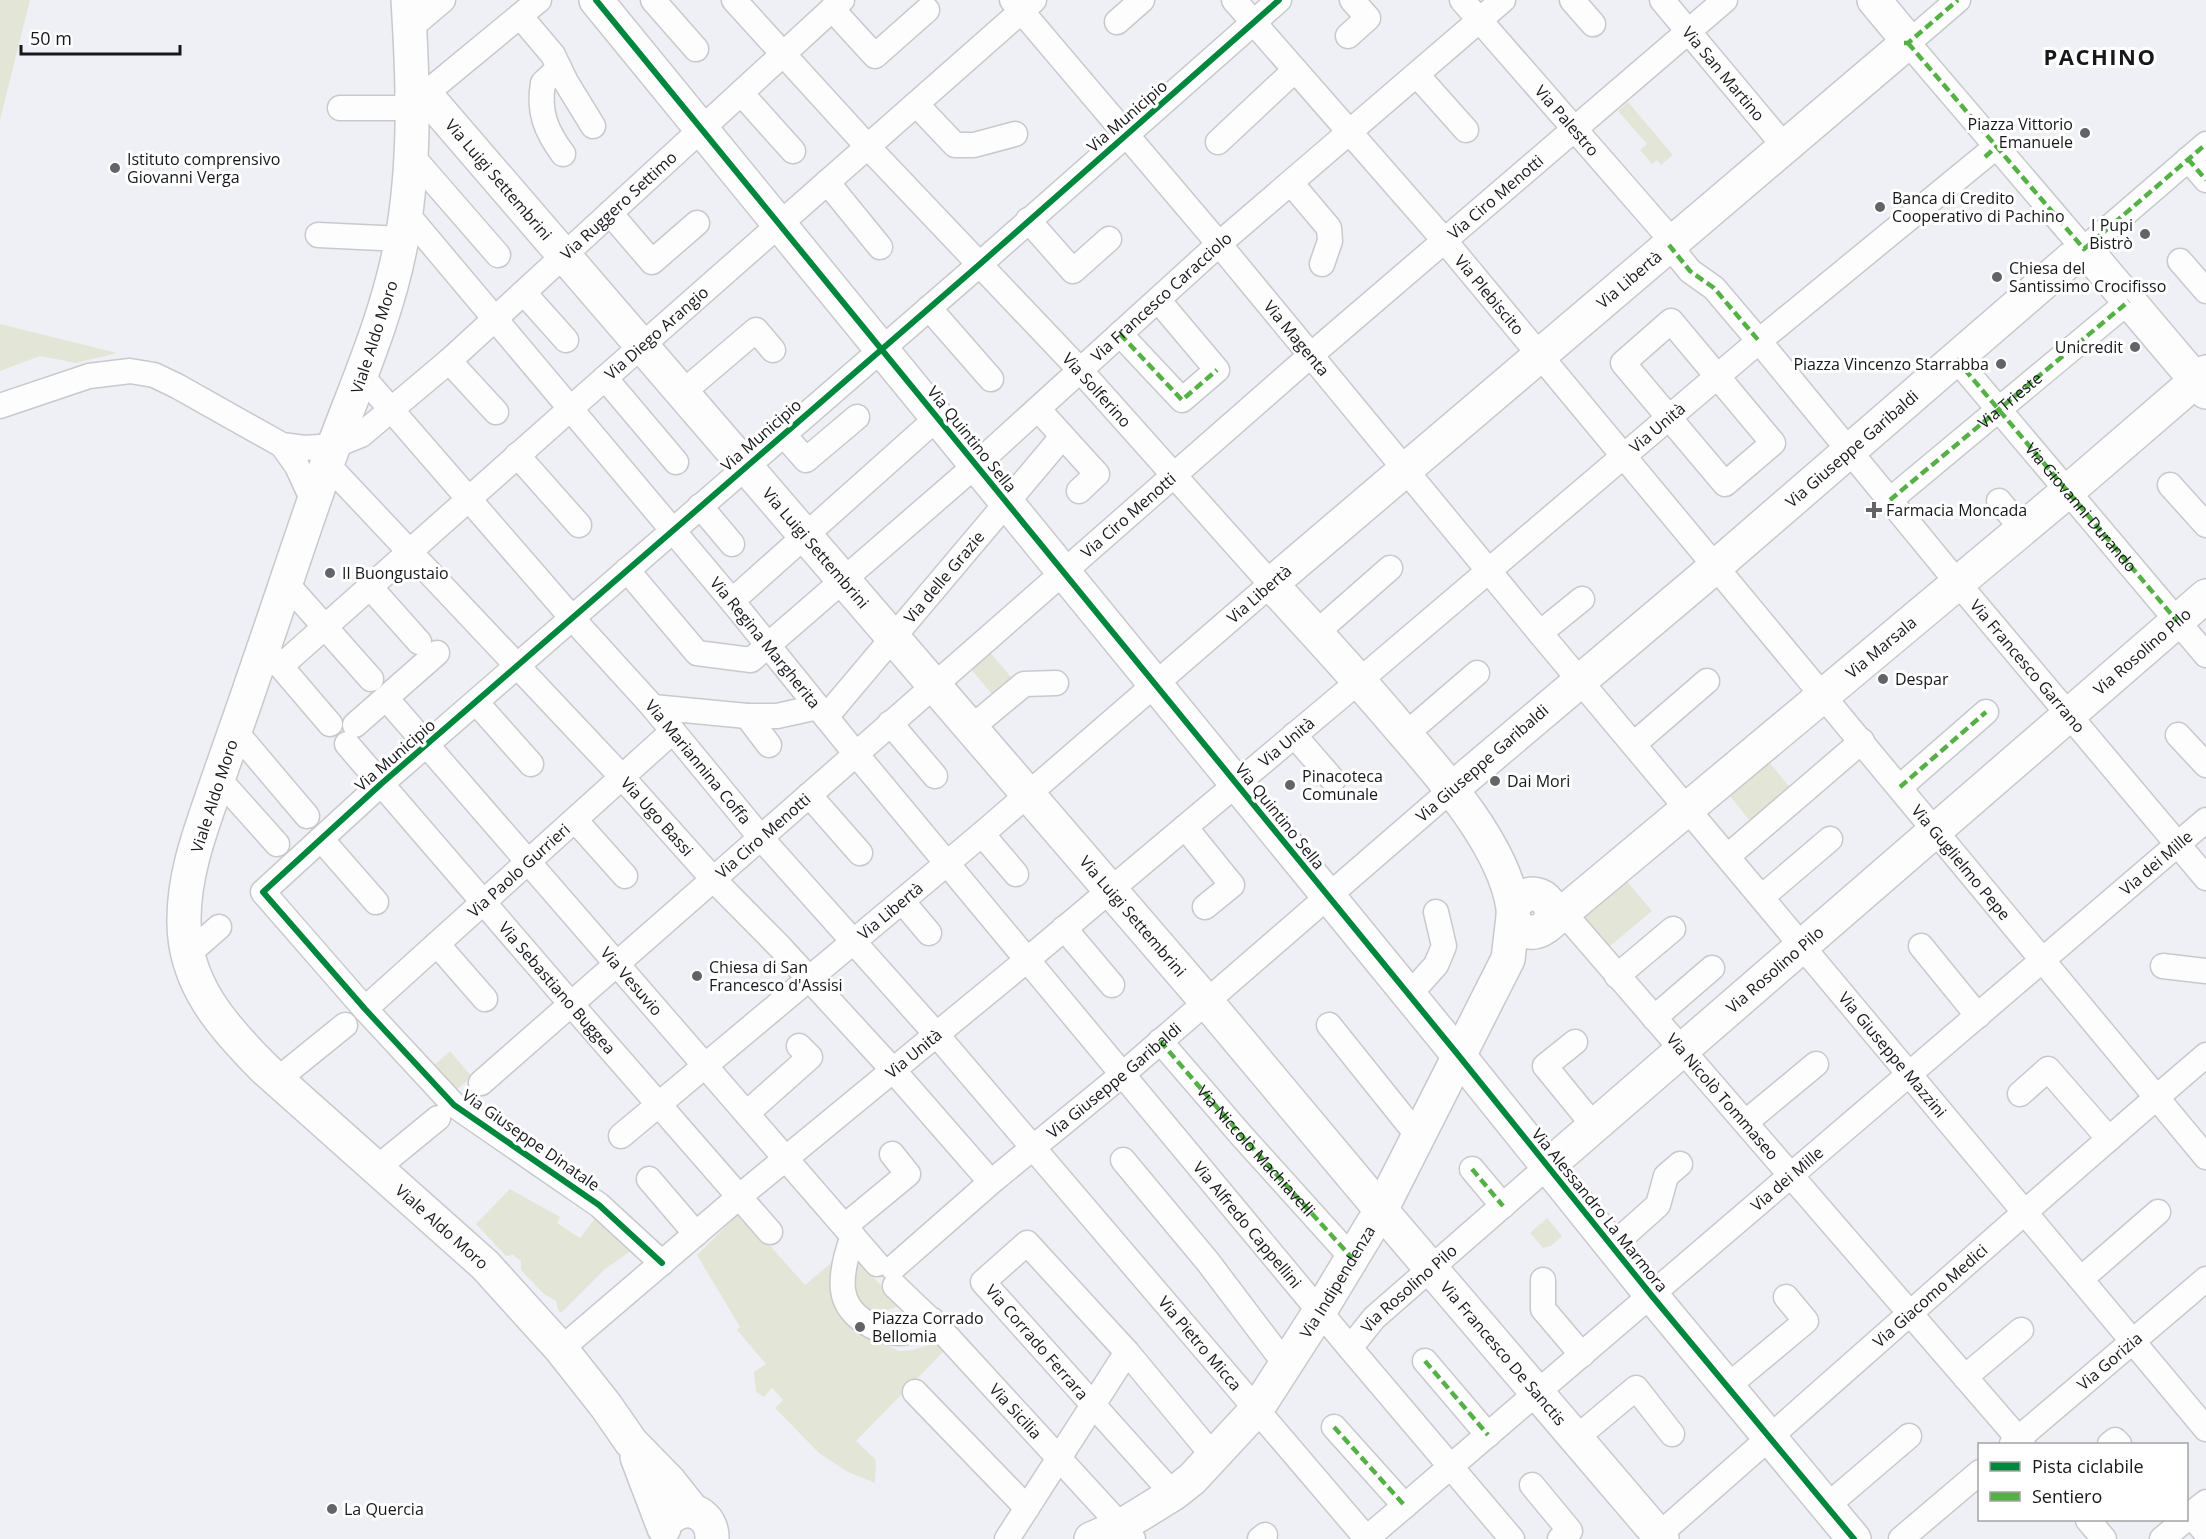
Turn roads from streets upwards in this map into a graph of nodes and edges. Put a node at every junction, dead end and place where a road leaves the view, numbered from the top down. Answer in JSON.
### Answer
{"nodes":[{"id":1,"x":443,"y":0,"type":"edge"},
{"id":2,"x":539,"y":0,"type":"edge"},
{"id":3,"x":596,"y":0,"type":"edge"},
{"id":4,"x":653,"y":0,"type":"edge"},
{"id":5,"x":734,"y":0,"type":"edge"},
{"id":6,"x":1142,"y":0,"type":"edge"},
{"id":7,"x":1234,"y":0,"type":"edge"},
{"id":8,"x":1279,"y":0,"type":"edge"},
{"id":9,"x":1352,"y":0,"type":"edge"},
{"id":10,"x":1461,"y":0,"type":"edge"},
{"id":11,"x":1503,"y":0,"type":"edge"},
{"id":12,"x":1572,"y":0,"type":"edge"},
{"id":13,"x":1662,"y":0,"type":"edge"},
{"id":14,"x":1725,"y":0,"type":"edge"},
{"id":15,"x":1874,"y":0,"type":"edge"},
{"id":16,"x":1958,"y":0,"type":"edge"},
{"id":17,"x":837,"y":4,"type":"edge"},
{"id":18,"x":1023,"y":4,"type":"edge"},
{"id":19,"x":927,"y":10,"type":"dead end"},
{"id":20,"x":409,"y":14,"type":"edge"},
{"id":21,"x":520,"y":16,"type":"junction"},
{"id":22,"x":1480,"y":20,"type":"junction"},
{"id":23,"x":1117,"y":22,"type":"dead end"},
{"id":24,"x":1253,"y":22,"type":"junction"},
{"id":25,"x":1593,"y":24,"type":"dead end"},
{"id":26,"x":1688,"y":32,"type":"junction"},
{"id":27,"x":1348,"y":36,"type":"dead end"},
{"id":28,"x":1902,"y":42,"type":"junction"},
{"id":29,"x":696,"y":49,"type":"dead end"},
{"id":30,"x":783,"y":54,"type":"junction"},
{"id":31,"x":559,"y":68,"type":"junction"},
{"id":32,"x":1295,"y":70,"type":"junction"},
{"id":33,"x":1417,"y":75,"type":"junction"},
{"id":34,"x":741,"y":93,"type":"junction"},
{"id":35,"x":416,"y":99,"type":"junction"},
{"id":36,"x":916,"y":104,"type":"junction"},
{"id":37,"x":340,"y":108,"type":"dead end"},
{"id":38,"x":592,"y":126,"type":"dead end"},
{"id":39,"x":1575,"y":129,"type":"junction"},
{"id":40,"x":701,"y":130,"type":"junction"},
{"id":41,"x":1466,"y":130,"type":"dead end"},
{"id":42,"x":1349,"y":132,"type":"junction"},
{"id":43,"x":1016,"y":134,"type":"dead end"},
{"id":44,"x":1126,"y":135,"type":"junction"},
{"id":45,"x":1218,"y":142,"type":"dead end"},
{"id":46,"x":868,"y":147,"type":"junction"},
{"id":47,"x":1785,"y":147,"type":"junction"},
{"id":48,"x":793,"y":151,"type":"dead end"},
{"id":49,"x":1991,"y":152,"type":"junction"},
{"id":50,"x":563,"y":154,"type":"dead end"},
{"id":51,"x":411,"y":155,"type":"junction"},
{"id":52,"x":2200,"y":164,"type":"edge"},
{"id":53,"x":827,"y":182,"type":"junction"},
{"id":54,"x":1291,"y":183,"type":"junction"},
{"id":55,"x":610,"y":213,"type":"junction"},
{"id":56,"x":1028,"y":220,"type":"junction"},
{"id":57,"x":697,"y":224,"type":"dead end"},
{"id":58,"x":779,"y":225,"type":"junction"},
{"id":59,"x":404,"y":226,"type":"junction"},
{"id":60,"x":318,"y":235,"type":"dead end"},
{"id":61,"x":1109,"y":239,"type":"dead end"},
{"id":62,"x":1444,"y":240,"type":"junction"},
{"id":63,"x":1671,"y":243,"type":"junction"},
{"id":64,"x":1219,"y":244,"type":"junction"},
{"id":65,"x":880,"y":247,"type":"dead end"},
{"id":66,"x":498,"y":255,"type":"dead end"},
{"id":67,"x":564,"y":256,"type":"junction"},
{"id":68,"x":2084,"y":257,"type":"junction"},
{"id":69,"x":2180,"y":261,"type":"dead end"},
{"id":70,"x":980,"y":264,"type":"junction"},
{"id":71,"x":1322,"y":264,"type":"dead end"},
{"id":72,"x":2206,"y":291,"type":"edge"},
{"id":73,"x":524,"y":293,"type":"junction"},
{"id":74,"x":1158,"y":300,"type":"junction"},
{"id":75,"x":2129,"y":301,"type":"junction"},
{"id":76,"x":929,"y":308,"type":"junction"},
{"id":77,"x":495,"y":320,"type":"junction"},
{"id":78,"x":1119,"y":334,"type":"junction"},
{"id":79,"x":566,"y":340,"type":"dead end"},
{"id":80,"x":1759,"y":341,"type":"junction"},
{"id":81,"x":641,"y":346,"type":"junction"},
{"id":82,"x":881,"y":349,"type":"junction"},
{"id":83,"x":773,"y":350,"type":"dead end"},
{"id":84,"x":1311,"y":355,"type":"junction"},
{"id":85,"x":1539,"y":356,"type":"junction"},
{"id":86,"x":1956,"y":359,"type":"junction"},
{"id":87,"x":449,"y":361,"type":"junction"},
{"id":88,"x":1080,"y":370,"type":"junction"},
{"id":89,"x":362,"y":376,"type":"junction"},
{"id":90,"x":1718,"y":377,"type":"junction"},
{"id":91,"x":605,"y":378,"type":"junction"},
{"id":92,"x":991,"y":379,"type":"dead end"},
{"id":93,"x":2203,"y":382,"type":"edge"},
{"id":94,"x":682,"y":393,"type":"junction"},
{"id":95,"x":0,"y":406,"type":"edge"},
{"id":96,"x":570,"y":409,"type":"junction"},
{"id":97,"x":1038,"y":409,"type":"junction"},
{"id":98,"x":393,"y":410,"type":"junction"},
{"id":99,"x":1999,"y":410,"type":"junction"},
{"id":100,"x":496,"y":412,"type":"dead end"},
{"id":101,"x":857,"y":417,"type":"dead end"},
{"id":102,"x":937,"y":418,"type":"junction"},
{"id":103,"x":1669,"y":418,"type":"junction"},
{"id":104,"x":783,"y":434,"type":"junction"},
{"id":105,"x":1062,"y":437,"type":"junction"},
{"id":106,"x":282,"y":445,"type":"junction"},
{"id":107,"x":1849,"y":452,"type":"junction"},
{"id":108,"x":331,"y":455,"type":"junction"},
{"id":109,"x":517,"y":455,"type":"junction"},
{"id":110,"x":1622,"y":457,"type":"junction"},
{"id":111,"x":676,"y":462,"type":"dead end"},
{"id":112,"x":976,"y":465,"type":"junction"},
{"id":113,"x":746,"y":466,"type":"junction"},
{"id":114,"x":1407,"y":470,"type":"junction"},
{"id":115,"x":1175,"y":475,"type":"junction"},
{"id":116,"x":2170,"y":485,"type":"dead end"},
{"id":117,"x":1079,"y":491,"type":"dead end"},
{"id":118,"x":2068,"y":491,"type":"junction"},
{"id":119,"x":468,"y":499,"type":"junction"},
{"id":120,"x":1890,"y":500,"type":"junction"},
{"id":121,"x":1999,"y":501,"type":"dead end"},
{"id":122,"x":314,"y":503,"type":"junction"},
{"id":123,"x":1006,"y":503,"type":"junction"},
{"id":124,"x":700,"y":506,"type":"junction"},
{"id":125,"x":579,"y":525,"type":"dead end"},
{"id":126,"x":2206,"y":525,"type":"edge"},
{"id":127,"x":2022,"y":529,"type":"junction"},
{"id":128,"x":672,"y":530,"type":"junction"},
{"id":129,"x":806,"y":536,"type":"junction"},
{"id":130,"x":732,"y":544,"type":"dead end"},
{"id":131,"x":410,"y":551,"type":"junction"},
{"id":132,"x":1715,"y":567,"type":"junction"},
{"id":133,"x":1390,"y":568,"type":"dead end"},
{"id":134,"x":1489,"y":569,"type":"junction"},
{"id":135,"x":627,"y":570,"type":"junction"},
{"id":136,"x":1064,"y":573,"type":"junction"},
{"id":137,"x":843,"y":579,"type":"junction"},
{"id":138,"x":285,"y":582,"type":"junction"},
{"id":139,"x":1957,"y":582,"type":"junction"},
{"id":140,"x":1271,"y":584,"type":"junction"},
{"id":141,"x":370,"y":587,"type":"junction"},
{"id":142,"x":2206,"y":596,"type":"edge"},
{"id":143,"x":1582,"y":599,"type":"dead end"},
{"id":144,"x":732,"y":601,"type":"junction"},
{"id":145,"x":572,"y":618,"type":"junction"},
{"id":146,"x":2177,"y":621,"type":"junction"},
{"id":147,"x":325,"y":627,"type":"junction"},
{"id":148,"x":1316,"y":633,"type":"junction"},
{"id":149,"x":1540,"y":633,"type":"junction"},
{"id":150,"x":893,"y":637,"type":"junction"},
{"id":151,"x":768,"y":645,"type":"junction"},
{"id":152,"x":2206,"y":655,"type":"edge"},
{"id":153,"x":273,"y":657,"type":"junction"},
{"id":154,"x":517,"y":665,"type":"junction"},
{"id":155,"x":1477,"y":673,"type":"dead end"},
{"id":156,"x":1580,"y":680,"type":"junction"},
{"id":157,"x":1359,"y":681,"type":"junction"},
{"id":158,"x":1707,"y":681,"type":"dead end"},
{"id":159,"x":1056,"y":683,"type":"dead end"},
{"id":160,"x":1155,"y":684,"type":"junction"},
{"id":161,"x":934,"y":685,"type":"junction"},
{"id":162,"x":379,"y":689,"type":"junction"},
{"id":163,"x":1823,"y":695,"type":"junction"},
{"id":164,"x":476,"y":702,"type":"junction"},
{"id":165,"x":653,"y":707,"type":"junction"},
{"id":166,"x":822,"y":712,"type":"junction"},
{"id":167,"x":1986,"y":712,"type":"dead end"},
{"id":168,"x":2070,"y":714,"type":"junction"},
{"id":169,"x":747,"y":716,"type":"junction"},
{"id":170,"x":890,"y":723,"type":"junction"},
{"id":171,"x":330,"y":724,"type":"dead end"},
{"id":172,"x":971,"y":728,"type":"junction"},
{"id":173,"x":235,"y":731,"type":"junction"},
{"id":174,"x":673,"y":731,"type":"junction"},
{"id":175,"x":1406,"y":734,"type":"junction"},
{"id":176,"x":1294,"y":735,"type":"junction"},
{"id":177,"x":2178,"y":735,"type":"dead end"},
{"id":178,"x":1862,"y":741,"type":"junction"},
{"id":179,"x":1634,"y":744,"type":"junction"},
{"id":180,"x":426,"y":745,"type":"junction"},
{"id":181,"x":769,"y":745,"type":"dead end"},
{"id":182,"x":856,"y":754,"type":"junction"},
{"id":183,"x":531,"y":764,"type":"dead end"},
{"id":184,"x":2206,"y":765,"type":"edge"},
{"id":185,"x":936,"y":776,"type":"dead end"},
{"id":186,"x":622,"y":777,"type":"junction"},
{"id":187,"x":218,"y":778,"type":"junction"},
{"id":188,"x":1333,"y":780,"type":"dead end"},
{"id":189,"x":381,"y":784,"type":"junction"},
{"id":190,"x":1236,"y":784,"type":"junction"},
{"id":191,"x":1900,"y":786,"type":"junction"},
{"id":192,"x":1452,"y":789,"type":"junction"},
{"id":193,"x":1028,"y":794,"type":"junction"},
{"id":194,"x":809,"y":795,"type":"junction"},
{"id":195,"x":1689,"y":809,"type":"junction"},
{"id":196,"x":307,"y":816,"type":"dead end"},
{"id":197,"x":575,"y":820,"type":"junction"},
{"id":198,"x":2206,"y":820,"type":"edge"},
{"id":199,"x":1185,"y":827,"type":"junction"},
{"id":200,"x":1936,"y":830,"type":"junction"},
{"id":201,"x":982,"y":834,"type":"junction"},
{"id":202,"x":761,"y":838,"type":"junction"},
{"id":203,"x":321,"y":839,"type":"junction"},
{"id":204,"x":1830,"y":839,"type":"dead end"},
{"id":205,"x":2177,"y":843,"type":"junction"},
{"id":206,"x":278,"y":844,"type":"dead end"},
{"id":207,"x":860,"y":853,"type":"dead end"},
{"id":208,"x":1728,"y":856,"type":"junction"},
{"id":209,"x":528,"y":862,"type":"junction"},
{"id":210,"x":947,"y":863,"type":"junction"},
{"id":211,"x":1016,"y":874,"type":"dead end"},
{"id":212,"x":625,"y":876,"type":"dead end"},
{"id":213,"x":2206,"y":878,"type":"edge"},
{"id":214,"x":713,"y":879,"type":"junction"},
{"id":215,"x":1110,"y":889,"type":"junction"},
{"id":216,"x":263,"y":892,"type":"joint"},
{"id":217,"x":1327,"y":896,"type":"junction"},
{"id":218,"x":1762,"y":897,"type":"junction"},
{"id":219,"x":902,"y":901,"type":"junction"},
{"id":220,"x":376,"y":902,"type":"dead end"},
{"id":221,"x":483,"y":903,"type":"junction"},
{"id":222,"x":1205,"y":907,"type":"dead end"},
{"id":223,"x":1436,"y":912,"type":"dead end"},
{"id":224,"x":1536,"y":915,"type":"junction"},
{"id":225,"x":219,"y":927,"type":"dead end"},
{"id":226,"x":1064,"y":928,"type":"junction"},
{"id":227,"x":1673,"y":929,"type":"dead end"},
{"id":228,"x":929,"y":933,"type":"dead end"},
{"id":229,"x":854,"y":941,"type":"junction"},
{"id":230,"x":437,"y":944,"type":"junction"},
{"id":231,"x":1803,"y":945,"type":"junction"},
{"id":232,"x":1922,"y":946,"type":"dead end"},
{"id":233,"x":188,"y":954,"type":"junction"},
{"id":234,"x":1508,"y":959,"type":"joint"},
{"id":235,"x":1027,"y":960,"type":"junction"},
{"id":236,"x":2043,"y":960,"type":"junction"},
{"id":237,"x":617,"y":964,"type":"junction"},
{"id":238,"x":2163,"y":966,"type":"dead end"},
{"id":239,"x":1712,"y":968,"type":"dead end"},
{"id":240,"x":2206,"y":971,"type":"edge"},
{"id":241,"x":1617,"y":976,"type":"junction"},
{"id":242,"x":808,"y":979,"type":"junction"},
{"id":243,"x":1112,"y":986,"type":"dead end"},
{"id":244,"x":1409,"y":995,"type":"junction"},
{"id":245,"x":485,"y":999,"type":"dead end"},
{"id":246,"x":1206,"y":1001,"type":"junction"},
{"id":247,"x":571,"y":1005,"type":"junction"},
{"id":248,"x":365,"y":1009,"type":"junction"},
{"id":249,"x":1978,"y":1016,"type":"junction"},
{"id":250,"x":1654,"y":1018,"type":"junction"},
{"id":251,"x":345,"y":1025,"type":"dead end"},
{"id":252,"x":1329,"y":1025,"type":"dead end"},
{"id":253,"x":936,"y":1034,"type":"junction"},
{"id":254,"x":1160,"y":1041,"type":"junction"},
{"id":255,"x":1575,"y":1042,"type":"dead end"},
{"id":256,"x":799,"y":1046,"type":"dead end"},
{"id":257,"x":1682,"y":1050,"type":"junction"},
{"id":258,"x":2206,"y":1055,"type":"edge"},
{"id":259,"x":1459,"y":1056,"type":"junction"},
{"id":260,"x":1816,"y":1064,"type":"dead end"},
{"id":261,"x":705,"y":1065,"type":"junction"},
{"id":262,"x":893,"y":1070,"type":"junction"},
{"id":263,"x":1123,"y":1074,"type":"junction"},
{"id":264,"x":1908,"y":1074,"type":"junction"},
{"id":265,"x":277,"y":1080,"type":"junction"},
{"id":266,"x":481,"y":1083,"type":"dead end"},
{"id":267,"x":2020,"y":1094,"type":"dead end"},
{"id":268,"x":2157,"y":1097,"type":"junction"},
{"id":269,"x":659,"y":1104,"type":"junction"},
{"id":270,"x":747,"y":1113,"type":"junction"},
{"id":271,"x":438,"y":1118,"type":"dead end"},
{"id":272,"x":1746,"y":1122,"type":"junction"},
{"id":273,"x":1594,"y":1126,"type":"junction"},
{"id":274,"x":621,"y":1136,"type":"dead end"},
{"id":275,"x":1418,"y":1136,"type":"junction"},
{"id":276,"x":2109,"y":1138,"type":"junction"},
{"id":277,"x":1032,"y":1148,"type":"junction"},
{"id":278,"x":892,"y":1154,"type":"dead end"},
{"id":279,"x":2206,"y":1156,"type":"edge"},
{"id":280,"x":786,"y":1159,"type":"junction"},
{"id":281,"x":1123,"y":1160,"type":"dead end"},
{"id":282,"x":1680,"y":1164,"type":"dead end"},
{"id":283,"x":1548,"y":1166,"type":"junction"},
{"id":284,"x":377,"y":1168,"type":"junction"},
{"id":285,"x":1472,"y":1169,"type":"dead end"},
{"id":286,"x":982,"y":1172,"type":"dead end"},
{"id":287,"x":1792,"y":1175,"type":"junction"},
{"id":288,"x":649,"y":1179,"type":"dead end"},
{"id":289,"x":740,"y":1196,"type":"junction"},
{"id":290,"x":1503,"y":1206,"type":"junction"},
{"id":291,"x":1381,"y":1210,"type":"junction"},
{"id":292,"x":2025,"y":1211,"type":"junction"},
{"id":293,"x":2158,"y":1212,"type":"dead end"},
{"id":294,"x":849,"y":1231,"type":"junction"},
{"id":295,"x":770,"y":1232,"type":"dead end"},
{"id":296,"x":696,"y":1234,"type":"junction"},
{"id":297,"x":1612,"y":1246,"type":"junction"},
{"id":298,"x":1352,"y":1258,"type":"junction"},
{"id":299,"x":662,"y":1263,"type":"junction"},
{"id":300,"x":1431,"y":1268,"type":"junction"},
{"id":301,"x":888,"y":1273,"type":"junction"},
{"id":302,"x":2081,"y":1279,"type":"junction"},
{"id":303,"x":2206,"y":1279,"type":"edge"},
{"id":304,"x":1543,"y":1280,"type":"dead end"},
{"id":305,"x":1652,"y":1296,"type":"junction"},
{"id":306,"x":1786,"y":1297,"type":"dead end"},
{"id":307,"x":1320,"y":1311,"type":"junction"},
{"id":308,"x":1910,"y":1315,"type":"junction"},
{"id":309,"x":932,"y":1320,"type":"junction"},
{"id":310,"x":2021,"y":1330,"type":"dead end"},
{"id":311,"x":2133,"y":1342,"type":"junction"},
{"id":312,"x":1350,"y":1348,"type":"junction"},
{"id":313,"x":561,"y":1349,"type":"junction"},
{"id":314,"x":1127,"y":1352,"type":"junction"},
{"id":315,"x":1582,"y":1355,"type":"junction"},
{"id":316,"x":1425,"y":1361,"type":"dead end"},
{"id":317,"x":1286,"y":1365,"type":"junction"},
{"id":318,"x":1965,"y":1377,"type":"junction"},
{"id":319,"x":1728,"y":1386,"type":"junction"},
{"id":320,"x":915,"y":1392,"type":"dead end"},
{"id":321,"x":1537,"y":1393,"type":"junction"},
{"id":322,"x":1092,"y":1406,"type":"junction"},
{"id":323,"x":1257,"y":1409,"type":"junction"},
{"id":324,"x":2202,"y":1417,"type":"edge"},
{"id":325,"x":1334,"y":1427,"type":"dead end"},
{"id":326,"x":1672,"y":1434,"type":"dead end"},
{"id":327,"x":1488,"y":1435,"type":"junction"},
{"id":328,"x":1909,"y":1436,"type":"dead end"},
{"id":329,"x":1575,"y":1438,"type":"junction"},
{"id":330,"x":1771,"y":1438,"type":"junction"},
{"id":331,"x":631,"y":1442,"type":"junction"},
{"id":332,"x":2018,"y":1443,"type":"edge"},
{"id":333,"x":1214,"y":1456,"type":"junction"},
{"id":334,"x":1059,"y":1457,"type":"junction"},
{"id":335,"x":1450,"y":1467,"type":"junction"},
{"id":336,"x":1978,"y":1474,"type":"edge"},
{"id":337,"x":1532,"y":1485,"type":"dead end"},
{"id":338,"x":1173,"y":1494,"type":"junction"},
{"id":339,"x":1405,"y":1506,"type":"junction"},
{"id":340,"x":1827,"y":1506,"type":"junction"},
{"id":341,"x":1027,"y":1508,"type":"junction"},
{"id":342,"x":2192,"y":1514,"type":"edge"},
{"id":343,"x":2089,"y":1521,"type":"edge"},
{"id":344,"x":2184,"y":1521,"type":"edge"},
{"id":345,"x":710,"y":1528,"type":"edge"},
{"id":346,"x":1127,"y":1532,"type":"edge"},
{"id":347,"x":2206,"y":1533,"type":"edge"},
{"id":348,"x":663,"y":1536,"type":"edge"},
{"id":349,"x":1658,"y":1538,"type":"edge"},
{"id":350,"x":1007,"y":1539,"type":"edge"},
{"id":351,"x":1091,"y":1539,"type":"edge"},
{"id":352,"x":1367,"y":1539,"type":"edge"},
{"id":353,"x":1512,"y":1539,"type":"edge"},
{"id":354,"x":1560,"y":1539,"type":"edge"},
{"id":355,"x":1854,"y":1539,"type":"edge"},
{"id":356,"x":1901,"y":1539,"type":"edge"},
{"id":357,"x":2104,"y":1539,"type":"edge"},
{"id":358,"x":2162,"y":1539,"type":"edge"}],
"edges":[{"from":1,"to":20,"type":"street"},
{"from":2,"to":21,"type":"street"},
{"from":3,"to":40,"type":"street","name":"Via Quintino Sella"},
{"from":4,"to":29,"type":"street"},
{"from":5,"to":30,"type":"street","name":"Via Solferino"},
{"from":6,"to":23,"type":"street"},
{"from":7,"to":24,"type":"street","name":"Via Plebiscito"},
{"from":8,"to":24,"type":"street","name":"Via Municipio"},
{"from":9,"to":27,"type":"street"},
{"from":10,"to":22,"type":"street","name":"Via Palestro"},
{"from":11,"to":22,"type":"street","name":"Via Francesco Caracciolo"},
{"from":12,"to":25,"type":"street"},
{"from":13,"to":26,"type":"street","name":"Via San Martino"},
{"from":14,"to":26,"type":"street","name":"Via Ciro Menotti"},
{"from":15,"to":28,"type":"street"},
{"from":16,"to":28,"type":"street"},
{"from":17,"to":19,"type":"street"},
{"from":17,"to":30,"type":"street","name":"Via Ruggero Settimo"},
{"from":18,"to":36,"type":"street","name":"Via Diego Arangio"},
{"from":18,"to":44,"type":"street","name":"Via Magenta"},
{"from":20,"to":35,"type":"street","name":"Viale Aldo Moro"},
{"from":21,"to":31,"type":"street"},
{"from":21,"to":35,"type":"street"},
{"from":22,"to":33,"type":"street","name":"Via Francesco Caracciolo"},
{"from":22,"to":39,"type":"street","name":"Via Palestro"},
{"from":24,"to":32,"type":"street","name":"Via Plebiscito"},
{"from":24,"to":44,"type":"street","name":"Via Municipio"},
{"from":26,"to":39,"type":"street","name":"Via Ciro Menotti"},
{"from":26,"to":47,"type":"street","name":"Via San Martino"},
{"from":28,"to":47,"type":"street","name":"Via Libertà"},
{"from":28,"to":49,"type":"street"},
{"from":30,"to":34,"type":"street","name":"Via Ruggero Settimo"},
{"from":30,"to":46,"type":"street","name":"Via Solferino"},
{"from":31,"to":38,"type":"street"},
{"from":31,"to":50,"type":"street"},
{"from":32,"to":42,"type":"street","name":"Via Plebiscito"},
{"from":32,"to":45,"type":"street"},
{"from":33,"to":41,"type":"street"},
{"from":33,"to":42,"type":"street","name":"Via Francesco Caracciolo"},
{"from":34,"to":40,"type":"street","name":"Via Ruggero Settimo"},
{"from":34,"to":48,"type":"street"},
{"from":35,"to":37,"type":"street"},
{"from":35,"to":51,"type":"street","name":"Viale Aldo Moro"},
{"from":35,"to":67,"type":"street","name":"Via Luigi Settembrini"},
{"from":36,"to":43,"type":"street"},
{"from":36,"to":46,"type":"street","name":"Via Diego Arangio"},
{"from":39,"to":62,"type":"street","name":"Via Ciro Menotti"},
{"from":39,"to":63,"type":"street","name":"Via Palestro"},
{"from":40,"to":55,"type":"street","name":"Via Ruggero Settimo"},
{"from":40,"to":58,"type":"street","name":"Via Quintino Sella"},
{"from":42,"to":54,"type":"street","name":"Via Francesco Caracciolo"},
{"from":42,"to":62,"type":"street","name":"Via Plebiscito"},
{"from":44,"to":56,"type":"street","name":"Via Municipio"},
{"from":44,"to":64,"type":"street","name":"Via Magenta"},
{"from":46,"to":53,"type":"street","name":"Via Diego Arangio"},
{"from":46,"to":70,"type":"street","name":"Via Solferino"},
{"from":47,"to":63,"type":"street","name":"Via Libertà"},
{"from":49,"to":68,"type":"street"},
{"from":49,"to":80,"type":"street","name":"Via Unità"},
{"from":51,"to":59,"type":"street","name":"Viale Aldo Moro"},
{"from":51,"to":66,"type":"street"},
{"from":52,"to":68,"type":"street"},
{"from":53,"to":58,"type":"street","name":"Via Diego Arangio"},
{"from":53,"to":65,"type":"street"},
{"from":54,"to":64,"type":"street","name":"Via Francesco Caracciolo"},
{"from":54,"to":71,"type":"street"},
{"from":55,"to":57,"type":"street"},
{"from":55,"to":67,"type":"street","name":"Via Ruggero Settimo"},
{"from":56,"to":61,"type":"street"},
{"from":56,"to":70,"type":"street","name":"Via Municipio"},
{"from":58,"to":81,"type":"street","name":"Via Diego Arangio"},
{"from":58,"to":82,"type":"street","name":"Via Quintino Sella"},
{"from":59,"to":60,"type":"street"},
{"from":59,"to":77,"type":"street","name":"Via Regina Margherita"},
{"from":59,"to":89,"type":"street","name":"Viale Aldo Moro"},
{"from":62,"to":84,"type":"street","name":"Via Ciro Menotti"},
{"from":62,"to":85,"type":"street","name":"Via Plebiscito"},
{"from":63,"to":80,"type":"street","name":"Via Palestro"},
{"from":63,"to":85,"type":"street","name":"Via Libertà"},
{"from":64,"to":74,"type":"street","name":"Via Francesco Caracciolo"},
{"from":64,"to":84,"type":"street","name":"Via Magenta"},
{"from":67,"to":73,"type":"street","name":"Via Ruggero Settimo"},
{"from":67,"to":81,"type":"street","name":"Via Luigi Settembrini"},
{"from":68,"to":75,"type":"street"},
{"from":68,"to":86,"type":"street","name":"Via Giuseppe Garibaldi"},
{"from":69,"to":72,"type":"street"},
{"from":70,"to":76,"type":"street","name":"Via Municipio"},
{"from":70,"to":88,"type":"street","name":"Via Solferino"},
{"from":73,"to":77,"type":"street","name":"Via Ruggero Settimo"},
{"from":73,"to":79,"type":"street"},
{"from":74,"to":78,"type":"street","name":"Via Francesco Caracciolo"},
{"from":74,"to":78,"type":"street"},
{"from":75,"to":93,"type":"street"},
{"from":75,"to":99,"type":"street","name":"Via Trieste"},
{"from":76,"to":82,"type":"street","name":"Via Municipio"},
{"from":76,"to":92,"type":"street"},
{"from":77,"to":87,"type":"street","name":"Via Ruggero Settimo"},
{"from":77,"to":96,"type":"street","name":"Via Regina Margherita"},
{"from":78,"to":88,"type":"street","name":"Via Francesco Caracciolo"},
{"from":80,"to":90,"type":"street","name":"Via Unità"},
{"from":80,"to":107,"type":"street","name":"Via Palestro"},
{"from":81,"to":91,"type":"street","name":"Via Diego Arangio"},
{"from":81,"to":94,"type":"street","name":"Via Luigi Settembrini"},
{"from":82,"to":102,"type":"street","name":"Via Quintino Sella"},
{"from":82,"to":104,"type":"street","name":"Via Municipio"},
{"from":83,"to":94,"type":"street"},
{"from":84,"to":114,"type":"street","name":"Via Magenta"},
{"from":84,"to":115,"type":"street","name":"Via Ciro Menotti"},
{"from":85,"to":110,"type":"street","name":"Via Plebiscito"},
{"from":85,"to":114,"type":"street","name":"Via Libertà"},
{"from":86,"to":99,"type":"street","name":"Via Giovanni Durando"},
{"from":86,"to":107,"type":"street","name":"Via Giuseppe Garibaldi"},
{"from":87,"to":98,"type":"street","name":"Via Ruggero Settimo"},
{"from":87,"to":100,"type":"street"},
{"from":88,"to":97,"type":"street","name":"Via Francesco Caracciolo"},
{"from":88,"to":115,"type":"street","name":"Via Solferino"},
{"from":89,"to":98,"type":"street","name":"Via Mariannina Coffa"},
{"from":89,"to":108,"type":"street","name":"Viale Aldo Moro"},
{"from":90,"to":103,"type":"street","name":"Via Unità"},
{"from":90,"to":103,"type":"street"},
{"from":90,"to":103,"type":"street"},
{"from":91,"to":96,"type":"street","name":"Via Diego Arangio"},
{"from":91,"to":111,"type":"street"},
{"from":93,"to":118,"type":"street","name":"Via Marsala"},
{"from":94,"to":113,"type":"street","name":"Via Luigi Settembrini"},
{"from":95,"to":106,"type":"street"},
{"from":96,"to":109,"type":"street","name":"Via Diego Arangio"},
{"from":96,"to":128,"type":"street","name":"Via Regina Margherita"},
{"from":97,"to":105,"type":"street"},
{"from":97,"to":112,"type":"street","name":"Via Francesco Caracciolo"},
{"from":98,"to":108,"type":"street","name":"Via Ruggero Settimo"},
{"from":98,"to":119,"type":"street","name":"Via Mariannina Coffa"},
{"from":99,"to":118,"type":"street","name":"Via Giovanni Durando"},
{"from":99,"to":120,"type":"street","name":"Via Trieste"},
{"from":101,"to":104,"type":"street"},
{"from":102,"to":112,"type":"street","name":"Via Quintino Sella"},
{"from":102,"to":129,"type":"street"},
{"from":103,"to":110,"type":"street","name":"Via Unità"},
{"from":104,"to":113,"type":"street","name":"Via Municipio"},
{"from":105,"to":117,"type":"street"},
{"from":105,"to":123,"type":"street","name":"Via delle Grazie"},
{"from":106,"to":108,"type":"street","name":"Via Ruggero Settimo"},
{"from":106,"to":122,"type":"street"},
{"from":107,"to":120,"type":"street","name":"Via Francesco Garrano"},
{"from":107,"to":132,"type":"street","name":"Via Giuseppe Garibaldi"},
{"from":108,"to":122,"type":"street","name":"Viale Aldo Moro"},
{"from":108,"to":131,"type":"street","name":"Via Ugo Bassi"},
{"from":109,"to":119,"type":"street","name":"Via Diego Arangio"},
{"from":109,"to":125,"type":"street"},
{"from":110,"to":132,"type":"street","name":"Via Plebiscito"},
{"from":110,"to":134,"type":"street","name":"Via Unità"},
{"from":112,"to":123,"type":"street","name":"Via Quintino Sella"},
{"from":112,"to":137,"type":"street","name":"Via Francesco Caracciolo"},
{"from":113,"to":124,"type":"street","name":"Via Municipio"},
{"from":113,"to":129,"type":"street","name":"Via Luigi Settembrini"},
{"from":114,"to":134,"type":"street","name":"Via Magenta"},
{"from":114,"to":140,"type":"street","name":"Via Libertà"},
{"from":115,"to":136,"type":"street","name":"Via Ciro Menotti"},
{"from":115,"to":140,"type":"street","name":"Via Solferino"},
{"from":116,"to":126,"type":"street"},
{"from":118,"to":127,"type":"street","name":"Via Marsala"},
{"from":118,"to":146,"type":"street","name":"Via Giovanni Durando"},
{"from":119,"to":131,"type":"street","name":"Via Diego Arangio"},
{"from":119,"to":145,"type":"street","name":"Via Mariannina Coffa"},
{"from":120,"to":139,"type":"street","name":"Via Francesco Garrano"},
{"from":121,"to":127,"type":"street"},
{"from":122,"to":138,"type":"street","name":"Viale Aldo Moro"},
{"from":123,"to":136,"type":"street","name":"Via Quintino Sella"},
{"from":123,"to":150,"type":"street","name":"Via delle Grazie"},
{"from":124,"to":128,"type":"street","name":"Via Municipio"},
{"from":124,"to":130,"type":"street"},
{"from":127,"to":139,"type":"street","name":"Via Marsala"},
{"from":128,"to":135,"type":"street","name":"Via Municipio"},
{"from":128,"to":144,"type":"street","name":"Via Regina Margherita"},
{"from":129,"to":137,"type":"street","name":"Via Luigi Settembrini"},
{"from":129,"to":144,"type":"street"},
{"from":131,"to":141,"type":"street","name":"Via Diego Arangio"},
{"from":131,"to":154,"type":"street","name":"Via Ugo Bassi"},
{"from":132,"to":156,"type":"street","name":"Via Giuseppe Garibaldi"},
{"from":132,"to":163,"type":"street","name":"Via Guglielmo Pepe"},
{"from":133,"to":148,"type":"street"},
{"from":134,"to":149,"type":"street","name":"Via Magenta"},
{"from":134,"to":157,"type":"street","name":"Via Unità"},
{"from":135,"to":145,"type":"street","name":"Via Municipio"},
{"from":135,"to":151,"type":"street","name":"Via Francesco Caracciolo"},
{"from":136,"to":160,"type":"street","name":"Via Quintino Sella"},
{"from":136,"to":161,"type":"street","name":"Via Ciro Menotti"},
{"from":137,"to":150,"type":"street","name":"Via Luigi Settembrini"},
{"from":137,"to":151,"type":"street","name":"Via Francesco Caracciolo"},
{"from":138,"to":147,"type":"street","name":"Via Vesuvio"},
{"from":138,"to":153,"type":"street","name":"Viale Aldo Moro"},
{"from":139,"to":163,"type":"street","name":"Via Marsala"},
{"from":139,"to":168,"type":"street","name":"Via Francesco Garrano"},
{"from":140,"to":148,"type":"street","name":"Via Solferino"},
{"from":140,"to":160,"type":"street","name":"Via Libertà"},
{"from":141,"to":147,"type":"street","name":"Via Diego Arangio"},
{"from":141,"to":162,"type":"street"},
{"from":142,"to":146,"type":"street","name":"Via Rosolino Pilo"},
{"from":143,"to":149,"type":"street"},
{"from":144,"to":151,"type":"street","name":"Via Regina Margherita"},
{"from":145,"to":154,"type":"street","name":"Via Municipio"},
{"from":145,"to":165,"type":"street","name":"Via Mariannina Coffa"},
{"from":146,"to":152,"type":"street","name":"Via Giovanni Durando"},
{"from":146,"to":168,"type":"street","name":"Via Rosolino Pilo"},
{"from":147,"to":153,"type":"street","name":"Via Diego Arangio"},
{"from":147,"to":162,"type":"street","name":"Via Vesuvio"},
{"from":148,"to":157,"type":"street","name":"Via Solferino"},
{"from":149,"to":156,"type":"street","name":"Via Magenta"},
{"from":150,"to":161,"type":"street","name":"Via Luigi Settembrini"},
{"from":150,"to":166,"type":"street","name":"Via delle Grazie"},
{"from":151,"to":166,"type":"street","name":"Via Regina Margherita"},
{"from":153,"to":171,"type":"street"},
{"from":153,"to":173,"type":"street","name":"Viale Aldo Moro"},
{"from":154,"to":164,"type":"street","name":"Via Municipio"},
{"from":154,"to":186,"type":"street","name":"Via Ugo Bassi"},
{"from":155,"to":175,"type":"street"},
{"from":156,"to":179,"type":"street","name":"Via Giuseppe Mazzini"},
{"from":156,"to":192,"type":"street","name":"Via Giuseppe Garibaldi"},
{"from":157,"to":175,"type":"street","name":"Via Solferino"},
{"from":157,"to":176,"type":"street","name":"Via Unità"},
{"from":158,"to":179,"type":"street"},
{"from":159,"to":172,"type":"street"},
{"from":160,"to":190,"type":"street","name":"Via Quintino Sella"},
{"from":160,"to":193,"type":"street","name":"Via Libertà"},
{"from":161,"to":170,"type":"street","name":"Via Ciro Menotti"},
{"from":161,"to":172,"type":"street","name":"Via Luigi Settembrini"},
{"from":162,"to":180,"type":"street","name":"Via Vesuvio"},
{"from":162,"to":189,"type":"street","name":"Via Sebastiano Buggea"},
{"from":163,"to":178,"type":"street","name":"Via Guglielmo Pepe"},
{"from":163,"to":195,"type":"street","name":"Via Marsala"},
{"from":164,"to":180,"type":"street","name":"Via Municipio"},
{"from":164,"to":183,"type":"street"},
{"from":165,"to":169,"type":"street"},
{"from":165,"to":174,"type":"street","name":"Via Mariannina Coffa"},
{"from":166,"to":169,"type":"street"},
{"from":166,"to":182,"type":"street","name":"Via Regina Margherita"},
{"from":167,"to":191,"type":"street"},
{"from":168,"to":200,"type":"street","name":"Via Rosolino Pilo"},
{"from":168,"to":205,"type":"street","name":"Via Francesco Garrano"},
{"from":169,"to":181,"type":"street"},
{"from":170,"to":182,"type":"street","name":"Via Ciro Menotti"},
{"from":170,"to":185,"type":"street"},
{"from":172,"to":193,"type":"street","name":"Via Luigi Settembrini"},
{"from":173,"to":187,"type":"street","name":"Viale Aldo Moro"},
{"from":173,"to":196,"type":"street"},
{"from":174,"to":186,"type":"street","name":"Via Paolo Gurrieri"},
{"from":174,"to":202,"type":"street","name":"Via Mariannina Coffa"},
{"from":175,"to":192,"type":"street","name":"Via Solferino"},
{"from":176,"to":188,"type":"street"},
{"from":176,"to":190,"type":"street","name":"Via Unità"},
{"from":177,"to":184,"type":"street"},
{"from":178,"to":191,"type":"street","name":"Via Guglielmo Pepe"},
{"from":178,"to":208,"type":"street"},
{"from":179,"to":195,"type":"street","name":"Via Giuseppe Mazzini"},
{"from":180,"to":189,"type":"street","name":"Via Municipio"},
{"from":180,"to":209,"type":"street","name":"Via Vesuvio"},
{"from":182,"to":194,"type":"street","name":"Via Ciro Menotti"},
{"from":182,"to":210,"type":"street","name":"Via Regina Margherita"},
{"from":186,"to":197,"type":"street","name":"Via Paolo Gurrieri"},
{"from":186,"to":214,"type":"street","name":"Via Ugo Bassi"},
{"from":187,"to":206,"type":"street"},
{"from":187,"to":233,"type":"street","name":"Viale Aldo Moro"},
{"from":189,"to":203,"type":"street","name":"Via Municipio"},
{"from":189,"to":221,"type":"street","name":"Via Sebastiano Buggea"},
{"from":190,"to":199,"type":"street","name":"Via Unità"},
{"from":190,"to":217,"type":"street","name":"Via Quintino Sella"},
{"from":191,"to":200,"type":"street","name":"Via Guglielmo Pepe"},
{"from":192,"to":217,"type":"street","name":"Via Giuseppe Garibaldi"},
{"from":192,"to":224,"type":"street"},
{"from":193,"to":201,"type":"street","name":"Via Libertà"},
{"from":193,"to":215,"type":"street","name":"Via Luigi Settembrini"},
{"from":194,"to":202,"type":"street","name":"Via Ciro Menotti"},
{"from":194,"to":207,"type":"street"},
{"from":195,"to":208,"type":"street","name":"Via Giuseppe Mazzini"},
{"from":195,"to":224,"type":"street","name":"Via Marsala"},
{"from":197,"to":209,"type":"street","name":"Via Paolo Gurrieri"},
{"from":197,"to":212,"type":"street"},
{"from":198,"to":205,"type":"street","name":"Via dei Mille"},
{"from":199,"to":215,"type":"street","name":"Via Unità"},
{"from":199,"to":222,"type":"street"},
{"from":200,"to":231,"type":"street","name":"Via Rosolino Pilo"},
{"from":200,"to":236,"type":"street","name":"Via Guglielmo Pepe"},
{"from":201,"to":210,"type":"street","name":"Via Libertà"},
{"from":201,"to":211,"type":"street"},
{"from":202,"to":214,"type":"street","name":"Via Ciro Menotti"},
{"from":202,"to":229,"type":"street","name":"Via Mariannina Coffa"},
{"from":203,"to":216,"type":"street","name":"Via Municipio"},
{"from":203,"to":220,"type":"street"},
{"from":204,"to":218,"type":"street"},
{"from":205,"to":213,"type":"street","name":"Via Francesco Garrano"},
{"from":205,"to":236,"type":"street","name":"Via dei Mille"},
{"from":208,"to":218,"type":"street","name":"Via Giuseppe Mazzini"},
{"from":209,"to":221,"type":"street","name":"Via Paolo Gurrieri"},
{"from":209,"to":237,"type":"street","name":"Via Vesuvio"},
{"from":210,"to":219,"type":"street","name":"Via Libertà"},
{"from":210,"to":235,"type":"street","name":"Via Regina Margherita"},
{"from":214,"to":237,"type":"street","name":"Via Ciro Menotti"},
{"from":214,"to":242,"type":"street","name":"Via Ugo Bassi"},
{"from":215,"to":226,"type":"street","name":"Via Unità"},
{"from":215,"to":246,"type":"street","name":"Via Luigi Settembrini"},
{"from":216,"to":248,"type":"street","name":"Via Giuseppe Dinatale"},
{"from":217,"to":244,"type":"street","name":"Via Alessandro La Marmora"},
{"from":217,"to":246,"type":"street","name":"Via Giuseppe Garibaldi"},
{"from":218,"to":231,"type":"street","name":"Via Giuseppe Mazzini"},
{"from":219,"to":228,"type":"street"},
{"from":219,"to":229,"type":"street","name":"Via Libertà"},
{"from":221,"to":230,"type":"street","name":"Via Paolo Gurrieri"},
{"from":221,"to":247,"type":"street","name":"Via Sebastiano Buggea"},
{"from":223,"to":244,"type":"street"},
{"from":224,"to":234,"type":"street","name":"Via Marsala"},
{"from":224,"to":241,"type":"street","name":"Via Nicolò Tommaseo"},
{"from":225,"to":233,"type":"street"},
{"from":226,"to":235,"type":"street","name":"Via Unità"},
{"from":226,"to":243,"type":"street"},
{"from":227,"to":241,"type":"street"},
{"from":229,"to":242,"type":"street","name":"Via Libertà"},
{"from":229,"to":253,"type":"street","name":"Via Mariannina Coffa"},
{"from":230,"to":245,"type":"street"},
{"from":230,"to":248,"type":"street","name":"Via Paolo Gurrieri"},
{"from":231,"to":257,"type":"street","name":"Via Rosolino Pilo"},
{"from":231,"to":264,"type":"street","name":"Via Giuseppe Mazzini"},
{"from":232,"to":249,"type":"street"},
{"from":233,"to":265,"type":"street","name":"Viale Aldo Moro"},
{"from":234,"to":259,"type":"street","name":"Via Indipendenza"},
{"from":235,"to":253,"type":"street","name":"Via Unità"},
{"from":235,"to":263,"type":"street","name":"Via Regina Margherita"},
{"from":236,"to":249,"type":"street","name":"Via dei Mille"},
{"from":236,"to":268,"type":"street","name":"Via Guglielmo Pepe"},
{"from":237,"to":247,"type":"street","name":"Via Ciro Menotti"},
{"from":237,"to":261,"type":"street","name":"Via Vesuvio"},
{"from":238,"to":240,"type":"street"},
{"from":239,"to":250,"type":"street"},
{"from":241,"to":250,"type":"street","name":"Via Nicolò Tommaseo"},
{"from":242,"to":261,"type":"street","name":"Via Libertà"},
{"from":242,"to":262,"type":"street","name":"Via Ugo Bassi"},
{"from":244,"to":259,"type":"street","name":"Via Alessandro La Marmora"},
{"from":246,"to":254,"type":"street","name":"Via Giuseppe Garibaldi"},
{"from":246,"to":291,"type":"street","name":"Via Francesco De Sanctis"},
{"from":247,"to":266,"type":"street","name":"Via Ciro Menotti"},
{"from":247,"to":269,"type":"street","name":"Via Sebastiano Buggea"},
{"from":248,"to":299,"type":"street","name":"Via Giuseppe Dinatale"},
{"from":249,"to":264,"type":"street","name":"Via dei Mille"},
{"from":250,"to":257,"type":"street","name":"Via Nicolò Tommaseo"},
{"from":251,"to":265,"type":"street"},
{"from":252,"to":275,"type":"street"},
{"from":253,"to":262,"type":"street","name":"Via Unità"},
{"from":253,"to":277,"type":"street","name":"Via Mariannina Coffa"},
{"from":254,"to":263,"type":"street","name":"Via Giuseppe Garibaldi"},
{"from":254,"to":298,"type":"street","name":"Via Niccolò Machiavelli"},
{"from":255,"to":273,"type":"street"},
{"from":256,"to":270,"type":"street"},
{"from":257,"to":272,"type":"street","name":"Via Nicolò Tommaseo"},
{"from":257,"to":273,"type":"street","name":"Via Rosolino Pilo"},
{"from":258,"to":268,"type":"street","name":"Via Giacomo Medici"},
{"from":259,"to":275,"type":"street","name":"Via Indipendenza"},
{"from":259,"to":283,"type":"street","name":"Via Alessandro La Marmora"},
{"from":260,"to":272,"type":"street"},
{"from":261,"to":269,"type":"street","name":"Via Libertà"},
{"from":261,"to":270,"type":"street","name":"Via Vesuvio"},
{"from":262,"to":280,"type":"street","name":"Via Unità"},
{"from":262,"to":286,"type":"street","name":"Via Ugo Bassi"},
{"from":263,"to":277,"type":"street","name":"Via Giuseppe Garibaldi"},
{"from":263,"to":307,"type":"street","name":"Via Alfredo Cappellini"},
{"from":264,"to":287,"type":"street","name":"Via dei Mille"},
{"from":264,"to":292,"type":"street","name":"Via Giuseppe Mazzini"},
{"from":265,"to":284,"type":"street","name":"Viale Aldo Moro"},
{"from":267,"to":276,"type":"street"},
{"from":268,"to":276,"type":"street","name":"Via Giacomo Medici"},
{"from":268,"to":279,"type":"street","name":"Via Guglielmo Pepe"},
{"from":269,"to":274,"type":"street","name":"Via Libertà"},
{"from":269,"to":289,"type":"street","name":"Via Sebastiano Buggea"},
{"from":270,"to":280,"type":"street","name":"Via Vesuvio"},
{"from":271,"to":284,"type":"street"},
{"from":272,"to":287,"type":"street","name":"Via Nicolò Tommaseo"},
{"from":273,"to":283,"type":"street","name":"Via Rosolino Pilo"},
{"from":275,"to":291,"type":"street","name":"Via Indipendenza"},
{"from":276,"to":292,"type":"street","name":"Via Giacomo Medici"},
{"from":277,"to":301,"type":"street","name":"Via Giuseppe Garibaldi"},
{"from":277,"to":323,"type":"street","name":"Via Pietro Micca"},
{"from":278,"to":294,"type":"street"},
{"from":280,"to":289,"type":"street","name":"Via Unità"},
{"from":280,"to":294,"type":"street","name":"Via Vesuvio"},
{"from":281,"to":317,"type":"street"},
{"from":282,"to":297,"type":"street"},
{"from":283,"to":290,"type":"street","name":"Via Rosolino Pilo"},
{"from":283,"to":297,"type":"street","name":"Via Alessandro La Marmora"},
{"from":284,"to":313,"type":"street","name":"Viale Aldo Moro"},
{"from":285,"to":290,"type":"street"},
{"from":287,"to":305,"type":"street","name":"Via dei Mille"},
{"from":287,"to":308,"type":"street","name":"Via Nicolò Tommaseo"},
{"from":288,"to":296,"type":"street"},
{"from":289,"to":295,"type":"street","name":"Via Sebastiano Buggea"},
{"from":289,"to":296,"type":"street","name":"Via Unità"},
{"from":290,"to":300,"type":"street","name":"Via Rosolino Pilo"},
{"from":291,"to":298,"type":"street","name":"Via Indipendenza"},
{"from":291,"to":300,"type":"street","name":"Via Francesco De Sanctis"},
{"from":292,"to":302,"type":"street","name":"Via Giuseppe Mazzini"},
{"from":292,"to":308,"type":"street","name":"Via Giacomo Medici"},
{"from":293,"to":302,"type":"street"},
{"from":294,"to":301,"type":"street","name":"Via Vesuvio"},
{"from":294,"to":309,"type":"street"},
{"from":296,"to":299,"type":"street","name":"Via Unità"},
{"from":297,"to":305,"type":"street","name":"Via Alessandro La Marmora"},
{"from":298,"to":307,"type":"street","name":"Via Indipendenza"},
{"from":299,"to":313,"type":"street","name":"Via Unità"},
{"from":300,"to":312,"type":"street","name":"Via Rosolino Pilo"},
{"from":300,"to":321,"type":"street","name":"Via Francesco De Sanctis"},
{"from":301,"to":309,"type":"street","name":"Via Sicilia"},
{"from":302,"to":311,"type":"street","name":"Via Giuseppe Mazzini"},
{"from":303,"to":311,"type":"street","name":"Via Gorizia"},
{"from":304,"to":315,"type":"street"},
{"from":305,"to":315,"type":"street","name":"Via dei Mille"},
{"from":305,"to":319,"type":"street","name":"Via Alessandro La Marmora"},
{"from":306,"to":319,"type":"street"},
{"from":307,"to":312,"type":"street","name":"Via Alfredo Cappellini"},
{"from":307,"to":317,"type":"street","name":"Via Indipendenza"},
{"from":308,"to":318,"type":"street","name":"Via Nicolò Tommaseo"},
{"from":308,"to":330,"type":"street","name":"Via Giacomo Medici"},
{"from":309,"to":334,"type":"street","name":"Via Sicilia"},
{"from":310,"to":318,"type":"street"},
{"from":311,"to":324,"type":"street","name":"Via Giuseppe Mazzini"},
{"from":311,"to":332,"type":"street","name":"Via Gorizia"},
{"from":312,"to":335,"type":"street","name":"Via Alfredo Cappellini"},
{"from":313,"to":331,"type":"street","name":"Viale Aldo Moro"},
{"from":314,"to":322,"type":"street"},
{"from":314,"to":322,"type":"street","name":"Via Corrado Ferrara"},
{"from":314,"to":333,"type":"street","name":"Via Corrado Ferrara"},
{"from":315,"to":321,"type":"street","name":"Via dei Mille"},
{"from":316,"to":327,"type":"street"},
{"from":317,"to":323,"type":"street","name":"Via Indipendenza"},
{"from":318,"to":332,"type":"street","name":"Via Nicolò Tommaseo"},
{"from":319,"to":330,"type":"street","name":"Via Alessandro La Marmora"},
{"from":320,"to":341,"type":"street"},
{"from":321,"to":327,"type":"street","name":"Via dei Mille"},
{"from":321,"to":329,"type":"street","name":"Via Francesco De Sanctis"},
{"from":322,"to":334,"type":"street"},
{"from":322,"to":338,"type":"street","name":"Via Corrado Ferrara"},
{"from":323,"to":333,"type":"street","name":"Via Indipendenza"},
{"from":323,"to":352,"type":"street","name":"Via Pietro Micca"},
{"from":325,"to":339,"type":"street"},
{"from":326,"to":329,"type":"street"},
{"from":327,"to":335,"type":"street","name":"Via dei Mille"},
{"from":328,"to":340,"type":"street"},
{"from":329,"to":349,"type":"street","name":"Via Francesco De Sanctis"},
{"from":330,"to":340,"type":"street","name":"Via Alessandro La Marmora"},
{"from":330,"to":349,"type":"street","name":"Via Giacomo Medici"},
{"from":331,"to":345,"type":"street"},
{"from":331,"to":348,"type":"street"},
{"from":333,"to":338,"type":"street","name":"Via Indipendenza"},
{"from":334,"to":341,"type":"street"},
{"from":334,"to":346,"type":"street","name":"Via Sicilia"},
{"from":335,"to":339,"type":"street","name":"Via dei Mille"},
{"from":335,"to":353,"type":"street","name":"Via Alfredo Cappellini"},
{"from":336,"to":356,"type":"street"},
{"from":337,"to":354,"type":"street"},
{"from":338,"to":346,"type":"street","name":"Via Indipendenza"},
{"from":339,"to":352,"type":"street","name":"Via dei Mille"},
{"from":340,"to":355,"type":"street","name":"Via Alessandro La Marmora"},
{"from":341,"to":350,"type":"street"},
{"from":342,"to":347,"type":"street"},
{"from":343,"to":357,"type":"street"},
{"from":344,"to":358,"type":"street"},
{"from":345,"to":348,"type":"street"},
{"from":346,"to":351,"type":"street","name":"Via Indipendenza"}]}
